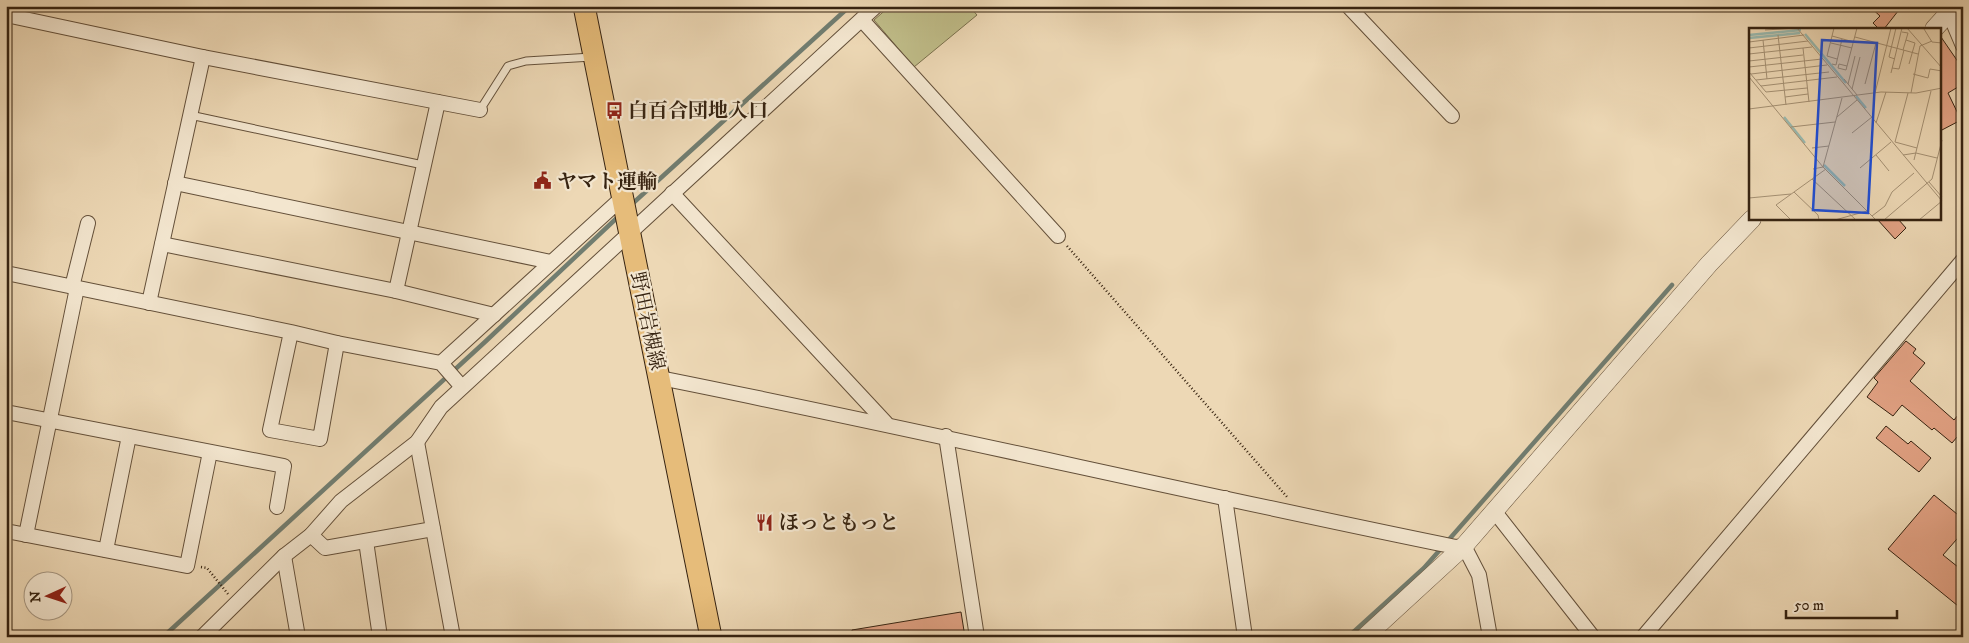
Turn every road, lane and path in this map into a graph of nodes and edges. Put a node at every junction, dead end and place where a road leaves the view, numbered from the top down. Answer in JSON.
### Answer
{"nodes":[{"id":1,"x":584,"y":6,"type":"edge"},
{"id":2,"x":876,"y":6,"type":"edge"},
{"id":3,"x":1348,"y":6,"type":"edge"},
{"id":4,"x":1952,"y":10,"type":"edge"},
{"id":5,"x":6,"y":15,"type":"edge"},
{"id":6,"x":862,"y":20,"type":"junction"},
{"id":7,"x":1935,"y":28,"type":"edge"},
{"id":8,"x":1963,"y":46,"type":"edge"},
{"id":9,"x":203,"y":57,"type":"junction"},
{"id":10,"x":594,"y":57,"type":"junction"},
{"id":11,"x":438,"y":102,"type":"junction"},
{"id":12,"x":480,"y":110,"type":"joint"},
{"id":13,"x":190,"y":115,"type":"junction"},
{"id":14,"x":1452,"y":116,"type":"dead end"},
{"id":15,"x":423,"y":165,"type":"junction"},
{"id":16,"x":176,"y":183,"type":"junction"},
{"id":17,"x":672,"y":193,"type":"junction"},
{"id":18,"x":622,"y":198,"type":"junction"},
{"id":19,"x":1751,"y":220,"type":"edge"},
{"id":20,"x":88,"y":223,"type":"dead end"},
{"id":21,"x":408,"y":232,"type":"junction"},
{"id":22,"x":629,"y":233,"type":"junction"},
{"id":23,"x":1058,"y":236,"type":"joint"},
{"id":24,"x":162,"y":244,"type":"junction"},
{"id":25,"x":1963,"y":260,"type":"edge"},
{"id":26,"x":551,"y":262,"type":"junction"},
{"id":27,"x":6,"y":273,"type":"edge"},
{"id":28,"x":74,"y":287,"type":"junction"},
{"id":29,"x":396,"y":291,"type":"junction"},
{"id":30,"x":149,"y":303,"type":"junction"},
{"id":31,"x":494,"y":315,"type":"junction"},
{"id":32,"x":291,"y":332,"type":"junction"},
{"id":33,"x":337,"y":342,"type":"junction"},
{"id":34,"x":441,"y":363,"type":"junction"},
{"id":35,"x":660,"y":378,"type":"junction"},
{"id":36,"x":462,"y":387,"type":"junction"},
{"id":37,"x":6,"y":412,"type":"edge"},
{"id":38,"x":50,"y":420,"type":"junction"},
{"id":39,"x":886,"y":424,"type":"junction"},
{"id":40,"x":129,"y":436,"type":"junction"},
{"id":41,"x":946,"y":436,"type":"junction"},
{"id":42,"x":417,"y":442,"type":"junction"},
{"id":43,"x":210,"y":452,"type":"junction"},
{"id":44,"x":1225,"y":498,"type":"junction"},
{"id":45,"x":277,"y":507,"type":"dead end"},
{"id":46,"x":1495,"y":512,"type":"junction"},
{"id":47,"x":1304,"y":516,"type":"junction"},
{"id":48,"x":433,"y":528,"type":"junction"},
{"id":49,"x":6,"y":531,"type":"edge"},
{"id":50,"x":26,"y":535,"type":"junction"},
{"id":51,"x":311,"y":535,"type":"junction"},
{"id":52,"x":366,"y":541,"type":"junction"},
{"id":53,"x":1460,"y":547,"type":"junction"},
{"id":54,"x":106,"y":550,"type":"junction"},
{"id":55,"x":284,"y":556,"type":"junction"},
{"id":56,"x":215,"y":577,"type":"dead end"},
{"id":57,"x":227,"y":593,"type":"dead end"},
{"id":58,"x":215,"y":631,"type":"edge"},
{"id":59,"x":202,"y":637,"type":"edge"},
{"id":60,"x":298,"y":637,"type":"edge"},
{"id":61,"x":380,"y":637,"type":"edge"},
{"id":62,"x":453,"y":637,"type":"edge"},
{"id":63,"x":711,"y":637,"type":"edge"},
{"id":64,"x":977,"y":637,"type":"edge"},
{"id":65,"x":1245,"y":637,"type":"edge"},
{"id":66,"x":1365,"y":637,"type":"edge"},
{"id":67,"x":1490,"y":637,"type":"edge"},
{"id":68,"x":1593,"y":637,"type":"edge"},
{"id":69,"x":1643,"y":637,"type":"edge"}],
"edges":[{"from":1,"to":10,"type":"main road","name":"野田岩槻線"},
{"from":2,"to":6,"type":"street"},
{"from":3,"to":14,"type":"street"},
{"from":4,"to":7,"type":"street"},
{"from":4,"to":8,"type":"street"},
{"from":5,"to":9,"type":"street"},
{"from":6,"to":17,"type":"street"},
{"from":6,"to":23,"type":"street"},
{"from":9,"to":11,"type":"street"},
{"from":9,"to":13,"type":"street"},
{"from":10,"to":12,"type":"lane"},
{"from":10,"to":18,"type":"main road","name":"野田岩槻線"},
{"from":11,"to":12,"type":"street"},
{"from":11,"to":15,"type":"street"},
{"from":13,"to":15,"type":"lane"},
{"from":13,"to":16,"type":"street"},
{"from":15,"to":21,"type":"street"},
{"from":16,"to":21,"type":"street"},
{"from":16,"to":24,"type":"street"},
{"from":17,"to":22,"type":"street"},
{"from":17,"to":39,"type":"street"},
{"from":18,"to":22,"type":"main road","name":"野田岩槻線"},
{"from":18,"to":26,"type":"street"},
{"from":19,"to":46,"type":"street"},
{"from":20,"to":28,"type":"street"},
{"from":21,"to":26,"type":"street"},
{"from":21,"to":29,"type":"street"},
{"from":22,"to":35,"type":"main road","name":"野田岩槻線"},
{"from":22,"to":36,"type":"street"},
{"from":23,"to":47,"type":"path"},
{"from":24,"to":29,"type":"street"},
{"from":24,"to":30,"type":"street"},
{"from":25,"to":69,"type":"street"},
{"from":26,"to":31,"type":"street"},
{"from":27,"to":28,"type":"street"},
{"from":28,"to":30,"type":"street"},
{"from":28,"to":38,"type":"street"},
{"from":29,"to":31,"type":"street"},
{"from":30,"to":32,"type":"street"},
{"from":31,"to":34,"type":"street"},
{"from":32,"to":33,"type":"street"},
{"from":32,"to":33,"type":"street"},
{"from":33,"to":34,"type":"street"},
{"from":34,"to":36,"type":"street"},
{"from":35,"to":39,"type":"street"},
{"from":35,"to":63,"type":"main road","name":"野田岩槻線"},
{"from":36,"to":42,"type":"street"},
{"from":37,"to":38,"type":"street"},
{"from":38,"to":40,"type":"street"},
{"from":38,"to":50,"type":"street"},
{"from":39,"to":41,"type":"street"},
{"from":40,"to":43,"type":"street"},
{"from":40,"to":54,"type":"street"},
{"from":41,"to":44,"type":"street"},
{"from":41,"to":64,"type":"street"},
{"from":42,"to":48,"type":"street"},
{"from":42,"to":51,"type":"street"},
{"from":43,"to":45,"type":"street"},
{"from":43,"to":54,"type":"street"},
{"from":44,"to":47,"type":"street"},
{"from":44,"to":65,"type":"street"},
{"from":46,"to":53,"type":"street"},
{"from":46,"to":68,"type":"street"},
{"from":47,"to":53,"type":"street"},
{"from":48,"to":52,"type":"street"},
{"from":48,"to":62,"type":"street"},
{"from":49,"to":50,"type":"street"},
{"from":50,"to":54,"type":"street"},
{"from":51,"to":52,"type":"street"},
{"from":51,"to":55,"type":"street"},
{"from":52,"to":61,"type":"street"},
{"from":53,"to":66,"type":"street"},
{"from":53,"to":67,"type":"street"},
{"from":55,"to":58,"type":"street"},
{"from":55,"to":60,"type":"street"},
{"from":56,"to":57,"type":"path"},
{"from":58,"to":59,"type":"street"}]}
